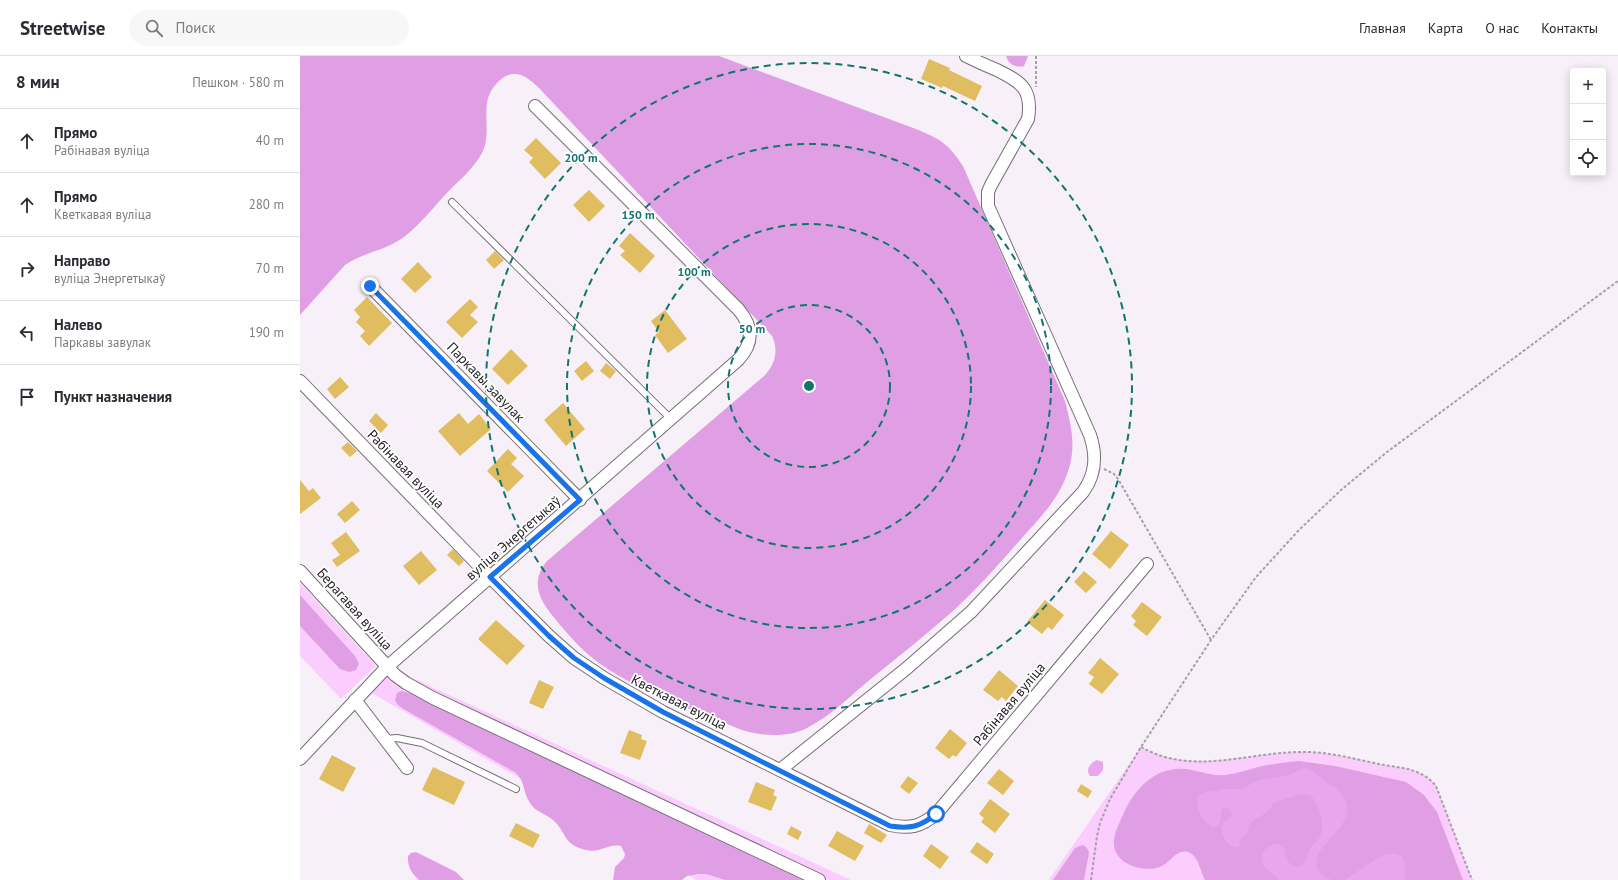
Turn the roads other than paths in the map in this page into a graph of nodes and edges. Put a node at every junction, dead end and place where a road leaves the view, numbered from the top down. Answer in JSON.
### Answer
{"nodes":[{"id":1,"x":966,"y":56,"type":"edge"},
{"id":2,"x":536,"y":106,"type":"dead end"},
{"id":3,"x":452,"y":202,"type":"dead end"},
{"id":4,"x":370,"y":286,"type":"dead end"},
{"id":5,"x":300,"y":381,"type":"edge"},
{"id":6,"x":671,"y":419,"type":"junction"},
{"id":7,"x":580,"y":500,"type":"junction"},
{"id":8,"x":1146,"y":564,"type":"dead end"},
{"id":9,"x":300,"y":571,"type":"edge"},
{"id":10,"x":490,"y":577,"type":"junction"},
{"id":11,"x":387,"y":667,"type":"junction"},
{"id":12,"x":355,"y":700,"type":"junction"},
{"id":13,"x":385,"y":739,"type":"junction"},
{"id":14,"x":301,"y":757,"type":"edge"},
{"id":15,"x":407,"y":768,"type":"dead end"},
{"id":16,"x":780,"y":770,"type":"junction"},
{"id":17,"x":516,"y":789,"type":"dead end"},
{"id":18,"x":876,"y":819,"type":"joint"},
{"id":19,"x":819,"y":880,"type":"edge"}],
"edges":[{"from":1,"to":16,"type":"street"},
{"from":2,"to":6,"type":"street","name":"вуліца Энергетыкаў"},
{"from":3,"to":6,"type":"lane"},
{"from":4,"to":7,"type":"street","name":"Паркавы завулак"},
{"from":5,"to":10,"type":"street","name":"Рабінавая вуліца"},
{"from":6,"to":7,"type":"street","name":"вуліца Энергетыкаў"},
{"from":7,"to":10,"type":"street","name":"вуліца Энергетыкаў"},
{"from":8,"to":18,"type":"street","name":"Рабінавая вуліца"},
{"from":9,"to":11,"type":"street","name":"Берагавая вуліца"},
{"from":10,"to":11,"type":"street","name":"вуліца Энергетыкаў"},
{"from":10,"to":16,"type":"street","name":"Кветкавая вуліца"},
{"from":11,"to":12,"type":"street","name":"вуліца Энергетыкаў"},
{"from":11,"to":19,"type":"street","name":"Берагавая вуліца"},
{"from":12,"to":13,"type":"street"},
{"from":12,"to":14,"type":"street","name":"вуліца Энергетыкаў"},
{"from":13,"to":15,"type":"street"},
{"from":13,"to":17,"type":"lane"},
{"from":16,"to":18,"type":"street","name":"Кветкавая вуліца"}]}
